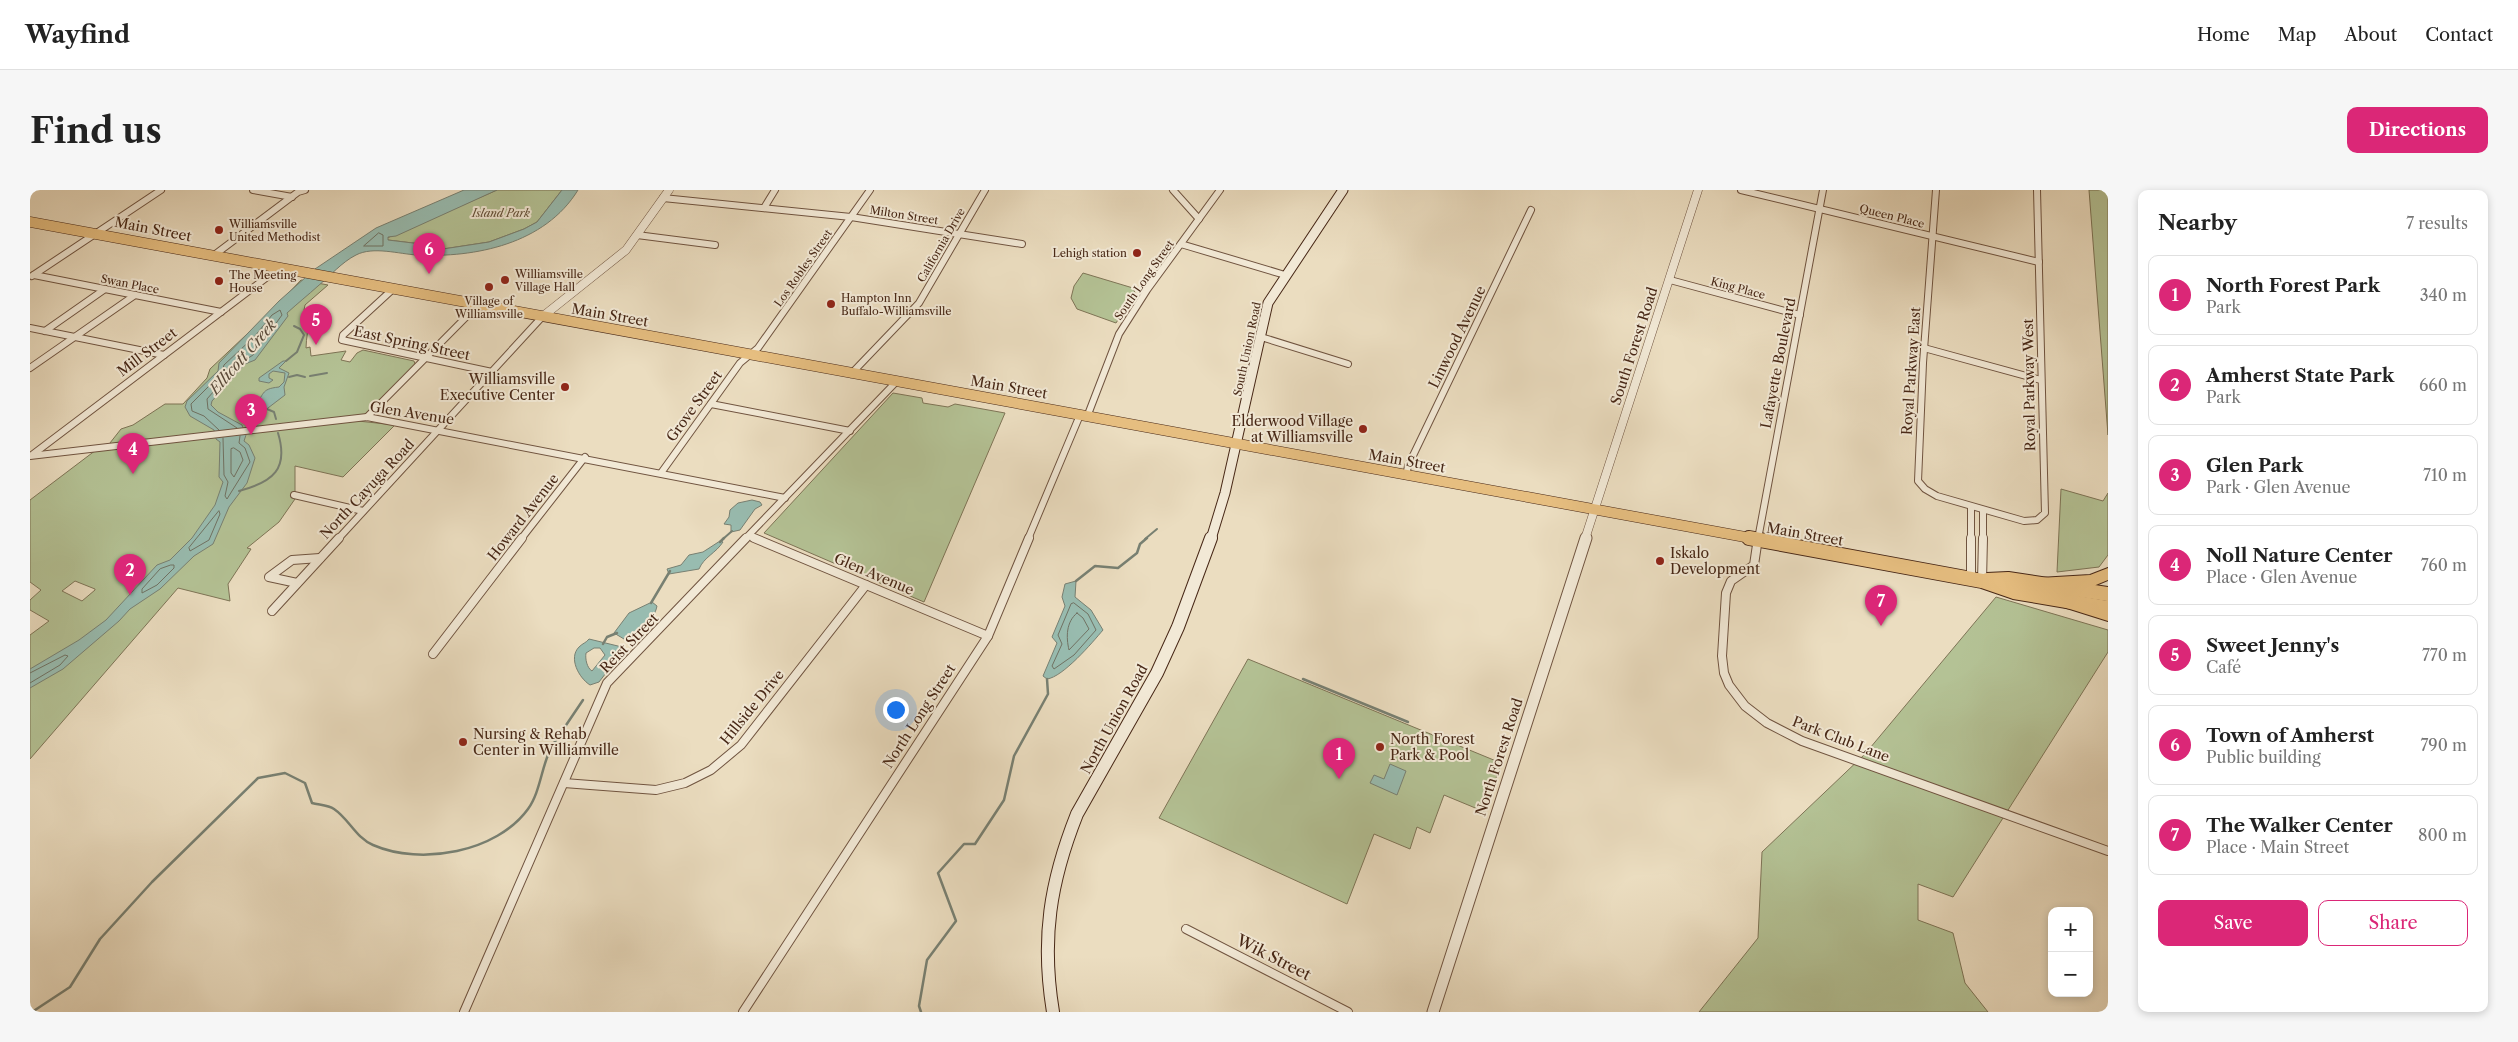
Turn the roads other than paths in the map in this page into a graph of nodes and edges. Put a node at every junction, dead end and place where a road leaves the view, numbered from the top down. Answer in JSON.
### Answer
{"nodes":[{"id":1,"x":162,"y":190,"type":"edge"},
{"id":2,"x":253,"y":190,"type":"edge"},
{"id":3,"x":305,"y":190,"type":"edge"},
{"id":4,"x":669,"y":190,"type":"edge"},
{"id":5,"x":776,"y":190,"type":"edge"},
{"id":6,"x":870,"y":190,"type":"edge"},
{"id":7,"x":985,"y":190,"type":"edge"},
{"id":8,"x":1173,"y":190,"type":"edge"},
{"id":9,"x":1220,"y":190,"type":"edge"},
{"id":10,"x":1343,"y":190,"type":"edge"},
{"id":11,"x":1698,"y":190,"type":"edge"},
{"id":12,"x":1741,"y":190,"type":"edge"},
{"id":13,"x":1823,"y":190,"type":"edge"},
{"id":14,"x":1936,"y":190,"type":"edge"},
{"id":15,"x":2037,"y":190,"type":"edge"},
{"id":16,"x":292,"y":197,"type":"junction"},
{"id":17,"x":663,"y":198,"type":"junction"},
{"id":18,"x":764,"y":208,"type":"junction"},
{"id":19,"x":1820,"y":209,"type":"junction"},
{"id":20,"x":1531,"y":210,"type":"dead end"},
{"id":21,"x":851,"y":217,"type":"junction"},
{"id":22,"x":1199,"y":219,"type":"junction"},
{"id":23,"x":30,"y":222,"type":"edge"},
{"id":24,"x":97,"y":234,"type":"junction"},
{"id":25,"x":959,"y":234,"type":"junction"},
{"id":26,"x":637,"y":235,"type":"junction"},
{"id":27,"x":1933,"y":236,"type":"junction"},
{"id":28,"x":715,"y":244,"type":"dead end"},
{"id":29,"x":1022,"y":244,"type":"dead end"},
{"id":30,"x":1181,"y":244,"type":"junction"},
{"id":31,"x":214,"y":256,"type":"junction"},
{"id":32,"x":2039,"y":262,"type":"junction"},
{"id":33,"x":279,"y":268,"type":"junction"},
{"id":34,"x":1285,"y":275,"type":"junction"},
{"id":35,"x":32,"y":276,"type":"edge"},
{"id":36,"x":1670,"y":280,"type":"junction"},
{"id":37,"x":105,"y":289,"type":"junction"},
{"id":38,"x":393,"y":289,"type":"junction"},
{"id":39,"x":135,"y":295,"type":"junction"},
{"id":40,"x":478,"y":305,"type":"junction"},
{"id":41,"x":221,"y":312,"type":"junction"},
{"id":42,"x":1800,"y":315,"type":"junction"},
{"id":43,"x":542,"y":318,"type":"junction"},
{"id":44,"x":30,"y":328,"type":"edge"},
{"id":45,"x":44,"y":331,"type":"junction"},
{"id":46,"x":74,"y":337,"type":"junction"},
{"id":47,"x":1261,"y":337,"type":"junction"},
{"id":48,"x":1924,"y":348,"type":"junction"},
{"id":49,"x":164,"y":355,"type":"junction"},
{"id":50,"x":749,"y":355,"type":"junction"},
{"id":51,"x":426,"y":358,"type":"junction"},
{"id":52,"x":1348,"y":364,"type":"dead end"},
{"id":53,"x":32,"y":365,"type":"edge"},
{"id":54,"x":492,"y":372,"type":"junction"},
{"id":55,"x":851,"y":374,"type":"junction"},
{"id":56,"x":2042,"y":380,"type":"junction"},
{"id":57,"x":896,"y":382,"type":"junction"},
{"id":58,"x":711,"y":404,"type":"junction"},
{"id":59,"x":1083,"y":416,"type":"junction"},
{"id":60,"x":367,"y":417,"type":"junction"},
{"id":61,"x":438,"y":430,"type":"junction"},
{"id":62,"x":850,"y":431,"type":"junction"},
{"id":63,"x":1237,"y":445,"type":"junction"},
{"id":64,"x":30,"y":456,"type":"edge"},
{"id":65,"x":585,"y":458,"type":"junction"},
{"id":66,"x":661,"y":473,"type":"junction"},
{"id":67,"x":1406,"y":476,"type":"junction"},
{"id":68,"x":294,"y":495,"type":"dead end"},
{"id":69,"x":786,"y":498,"type":"junction"},
{"id":70,"x":1971,"y":507,"type":"junction"},
{"id":71,"x":1594,"y":510,"type":"junction"},
{"id":72,"x":363,"y":511,"type":"junction"},
{"id":73,"x":1983,"y":511,"type":"junction"},
{"id":74,"x":749,"y":536,"type":"junction"},
{"id":75,"x":1757,"y":540,"type":"junction"},
{"id":76,"x":320,"y":558,"type":"junction"},
{"id":77,"x":2108,"y":574,"type":"edge"},
{"id":78,"x":1977,"y":580,"type":"junction"},
{"id":79,"x":297,"y":583,"type":"junction"},
{"id":80,"x":2038,"y":584,"type":"junction"},
{"id":81,"x":866,"y":585,"type":"junction"},
{"id":82,"x":2108,"y":594,"type":"edge"},
{"id":83,"x":2059,"y":600,"type":"junction"},
{"id":84,"x":2108,"y":608,"type":"edge"},
{"id":85,"x":272,"y":611,"type":"dead end"},
{"id":86,"x":2108,"y":615,"type":"edge"},
{"id":87,"x":988,"y":636,"type":"junction"},
{"id":88,"x":432,"y":654,"type":"dead end"},
{"id":89,"x":564,"y":783,"type":"junction"},
{"id":90,"x":2108,"y":851,"type":"edge"},
{"id":91,"x":1186,"y":929,"type":"dead end"},
{"id":92,"x":464,"y":1012,"type":"edge"},
{"id":93,"x":743,"y":1012,"type":"edge"},
{"id":94,"x":1053,"y":1012,"type":"edge"},
{"id":95,"x":1348,"y":1012,"type":"edge"},
{"id":96,"x":1433,"y":1012,"type":"edge"}],
"edges":[{"from":1,"to":24,"type":"street"},
{"from":2,"to":16,"type":"street"},
{"from":3,"to":16,"type":"street"},
{"from":4,"to":17,"type":"street"},
{"from":5,"to":18,"type":"street"},
{"from":6,"to":21,"type":"street","name":"Los Robles Street"},
{"from":7,"to":25,"type":"street","name":"California Drive"},
{"from":8,"to":22,"type":"street"},
{"from":9,"to":22,"type":"street","name":"South Long Street"},
{"from":10,"to":34,"type":"main road","name":"South Union Road"},
{"from":11,"to":36,"type":"street","name":"South Forest Road"},
{"from":12,"to":19,"type":"street","name":"Queen Place"},
{"from":13,"to":19,"type":"street","name":"Lafayette Boulevard"},
{"from":14,"to":27,"type":"street","name":"Royal Parkway East"},
{"from":15,"to":32,"type":"street","name":"Royal Parkway West"},
{"from":16,"to":31,"type":"street"},
{"from":17,"to":18,"type":"street","name":"Milton Street"},
{"from":17,"to":26,"type":"street"},
{"from":18,"to":21,"type":"street","name":"Milton Street"},
{"from":19,"to":27,"type":"street","name":"Queen Place"},
{"from":19,"to":42,"type":"street","name":"Lafayette Boulevard"},
{"from":20,"to":67,"type":"street","name":"Linwood Avenue"},
{"from":21,"to":25,"type":"street","name":"Milton Street"},
{"from":21,"to":50,"type":"street","name":"Los Robles Street"},
{"from":22,"to":30,"type":"street","name":"South Long Street"},
{"from":23,"to":24,"type":"main road","name":"Main Street"},
{"from":24,"to":31,"type":"main road","name":"Main Street"},
{"from":24,"to":35,"type":"street"},
{"from":25,"to":29,"type":"street","name":"Milton Street"},
{"from":25,"to":55,"type":"street","name":"California Drive"},
{"from":26,"to":28,"type":"street"},
{"from":26,"to":43,"type":"street"},
{"from":27,"to":32,"type":"street","name":"Queen Place"},
{"from":27,"to":48,"type":"street","name":"Royal Parkway East"},
{"from":30,"to":34,"type":"street"},
{"from":30,"to":59,"type":"street","name":"South Long Street"},
{"from":31,"to":33,"type":"main road","name":"Main Street"},
{"from":32,"to":56,"type":"street","name":"Royal Parkway West"},
{"from":33,"to":38,"type":"main road","name":"Main Street"},
{"from":33,"to":41,"type":"street","name":"Mill Street"},
{"from":34,"to":47,"type":"main road","name":"South Union Road"},
{"from":35,"to":37,"type":"street","name":"Swan Place"},
{"from":36,"to":42,"type":"street","name":"King Place"},
{"from":36,"to":71,"type":"street","name":"South Forest Road"},
{"from":37,"to":39,"type":"street","name":"Swan Place"},
{"from":37,"to":45,"type":"street"},
{"from":38,"to":40,"type":"main road","name":"Main Street"},
{"from":38,"to":51,"type":"street","name":"East Spring Street"},
{"from":39,"to":41,"type":"street","name":"Swan Place"},
{"from":39,"to":46,"type":"street"},
{"from":40,"to":43,"type":"main road","name":"Main Street"},
{"from":40,"to":51,"type":"street"},
{"from":41,"to":49,"type":"street","name":"Mill Street"},
{"from":42,"to":75,"type":"street","name":"Lafayette Boulevard"},
{"from":43,"to":50,"type":"main road","name":"Main Street"},
{"from":43,"to":54,"type":"street","name":"North Cayuga Road"},
{"from":44,"to":45,"type":"street"},
{"from":45,"to":46,"type":"street"},
{"from":46,"to":49,"type":"street"},
{"from":46,"to":53,"type":"street"},
{"from":47,"to":52,"type":"street"},
{"from":47,"to":63,"type":"main road","name":"South Union Road"},
{"from":48,"to":56,"type":"street"},
{"from":48,"to":70,"type":"street","name":"Royal Parkway East"},
{"from":49,"to":64,"type":"street","name":"Mill Street"},
{"from":50,"to":55,"type":"main road","name":"Main Street"},
{"from":50,"to":58,"type":"street","name":"Grove Street"},
{"from":51,"to":54,"type":"street","name":"East Spring Street"},
{"from":51,"to":60,"type":"street"},
{"from":54,"to":61,"type":"street","name":"North Cayuga Road"},
{"from":55,"to":57,"type":"main road","name":"Main Street"},
{"from":56,"to":73,"type":"street","name":"Royal Parkway West"},
{"from":57,"to":59,"type":"main road","name":"Main Street"},
{"from":57,"to":62,"type":"street","name":"Reist Street"},
{"from":58,"to":62,"type":"street"},
{"from":58,"to":66,"type":"street","name":"Grove Street"},
{"from":59,"to":63,"type":"main road","name":"Main Street"},
{"from":59,"to":87,"type":"street","name":"North Long Street"},
{"from":60,"to":61,"type":"street","name":"Glen Avenue"},
{"from":60,"to":64,"type":"street","name":"Glen Avenue"},
{"from":61,"to":65,"type":"street","name":"Glen Avenue"},
{"from":61,"to":72,"type":"street","name":"North Cayuga Road"},
{"from":62,"to":69,"type":"street","name":"Reist Street"},
{"from":63,"to":67,"type":"main road","name":"Main Street"},
{"from":63,"to":94,"type":"main road","name":"North Union Road"},
{"from":65,"to":66,"type":"street","name":"Glen Avenue"},
{"from":65,"to":88,"type":"street","name":"Howard Avenue"},
{"from":66,"to":69,"type":"street","name":"Glen Avenue"},
{"from":67,"to":71,"type":"main road","name":"Main Street"},
{"from":68,"to":72,"type":"street"},
{"from":69,"to":74,"type":"street","name":"Reist Street"},
{"from":70,"to":73,"type":"street","name":"Royal Parkway East"},
{"from":70,"to":78,"type":"street"},
{"from":71,"to":75,"type":"main road","name":"Main Street"},
{"from":71,"to":96,"type":"street","name":"North Forest Road"},
{"from":72,"to":76,"type":"street","name":"North Cayuga Road"},
{"from":73,"to":78,"type":"street"},
{"from":74,"to":81,"type":"street","name":"Glen Avenue"},
{"from":74,"to":89,"type":"street","name":"Reist Street"},
{"from":75,"to":78,"type":"main road","name":"Main Street"},
{"from":75,"to":90,"type":"street","name":"Park Club Lane"},
{"from":76,"to":79,"type":"street","name":"North Cayuga Road"},
{"from":76,"to":79,"type":"street"},
{"from":77,"to":80,"type":"highway"},
{"from":78,"to":80,"type":"main road","name":"Main Street"},
{"from":78,"to":83,"type":"main road","name":"Main Street"},
{"from":79,"to":85,"type":"street","name":"North Cayuga Road"},
{"from":80,"to":82,"type":"main road","name":"Main Street"},
{"from":81,"to":87,"type":"street","name":"Glen Avenue"},
{"from":81,"to":89,"type":"street","name":"Hillside Drive"},
{"from":83,"to":84,"type":"main road","name":"Main Street"},
{"from":83,"to":86,"type":"highway"},
{"from":87,"to":93,"type":"street","name":"North Long Street"},
{"from":89,"to":92,"type":"street","name":"Reist Street"},
{"from":91,"to":95,"type":"street","name":"Wik Street"}]}
